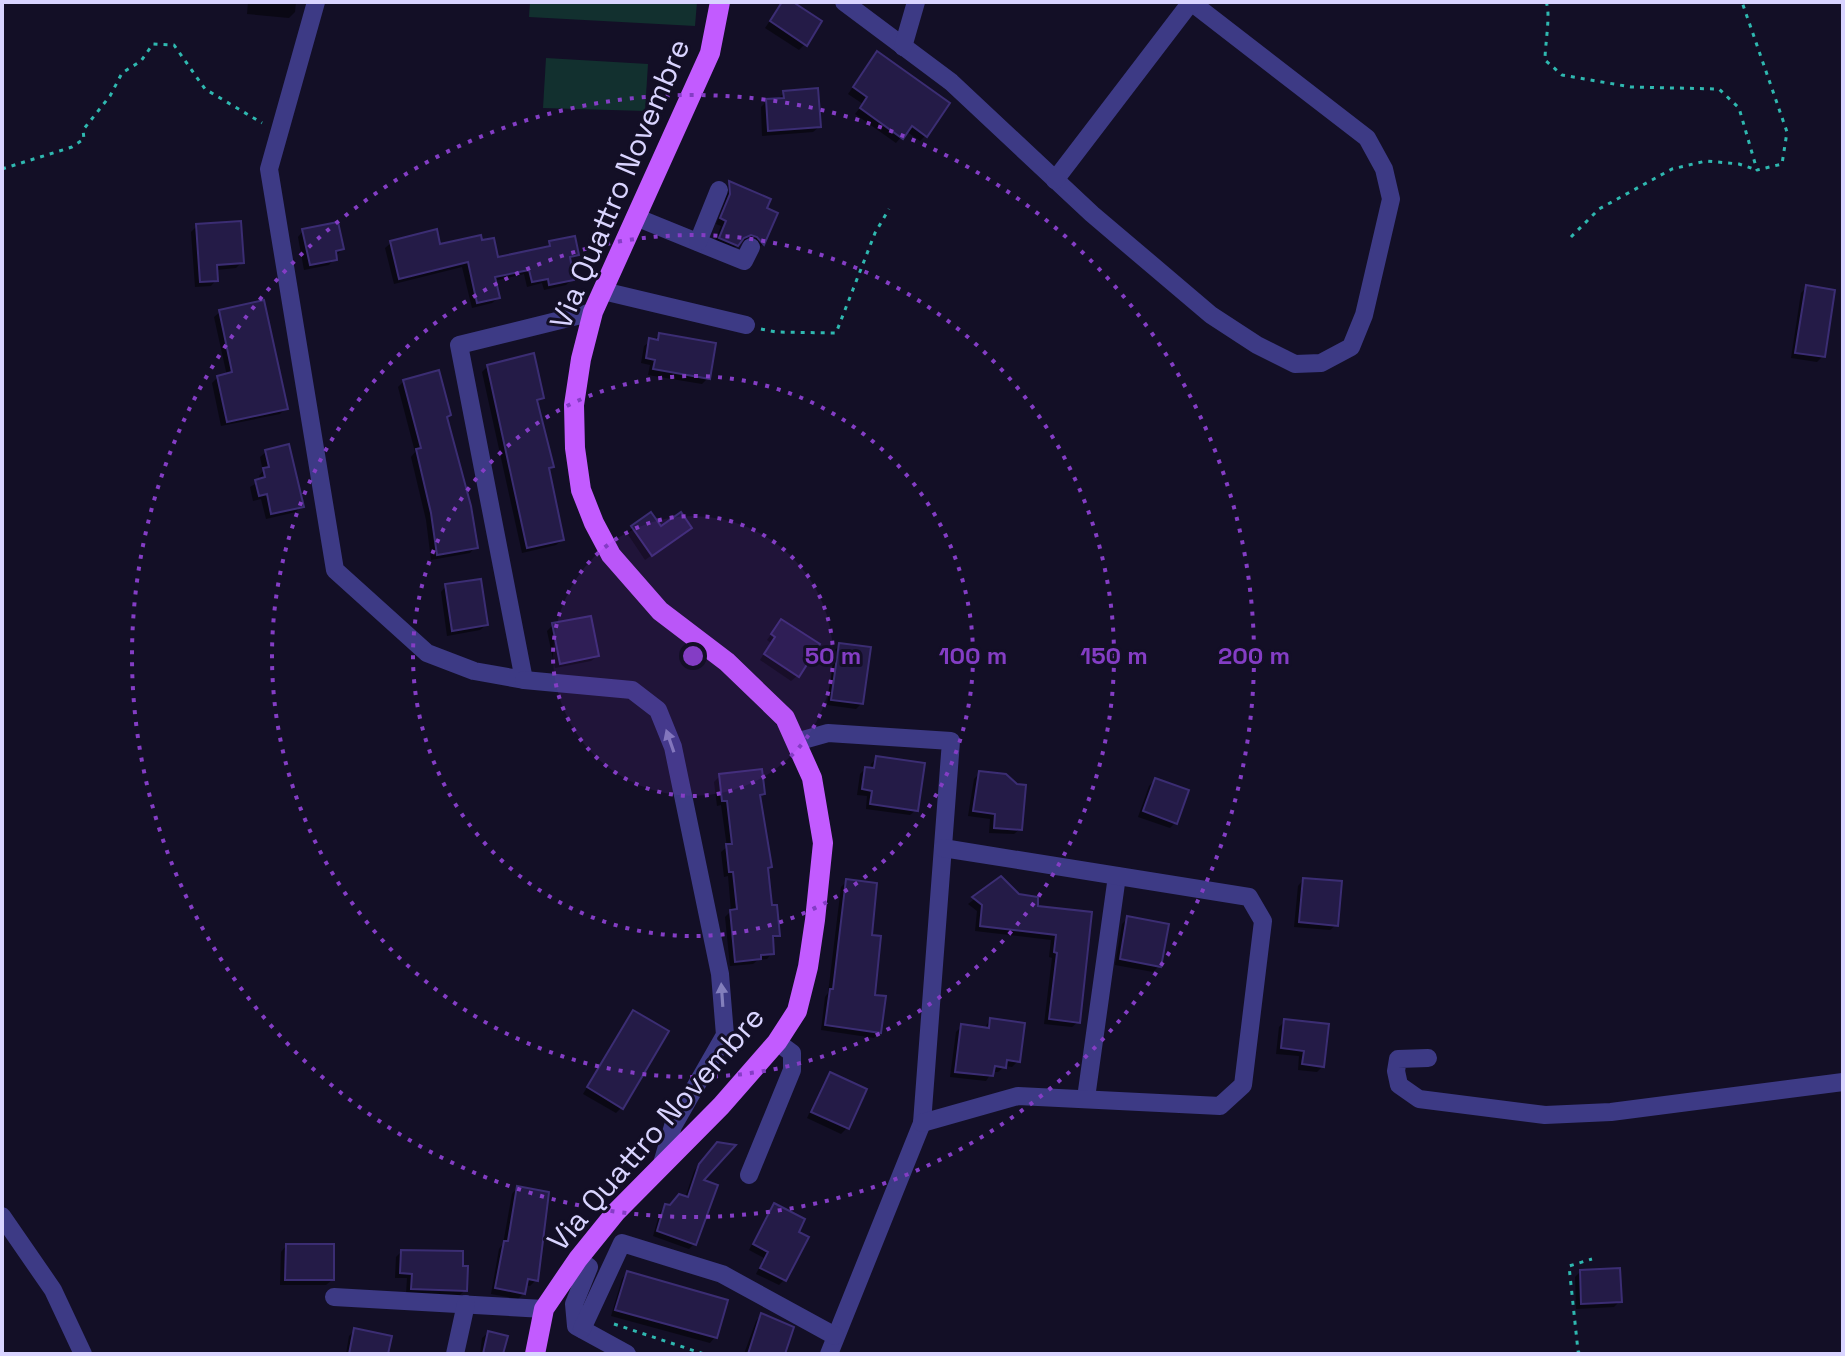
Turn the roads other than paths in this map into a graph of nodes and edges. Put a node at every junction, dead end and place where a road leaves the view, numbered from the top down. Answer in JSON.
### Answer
{"nodes":[{"id":1,"x":316,"y":2,"type":"edge"},
{"id":2,"x":720,"y":2,"type":"edge"},
{"id":3,"x":844,"y":2,"type":"edge"},
{"id":4,"x":916,"y":2,"type":"edge"},
{"id":5,"x":1191,"y":2,"type":"edge"},
{"id":6,"x":903,"y":47,"type":"junction"},
{"id":7,"x":1055,"y":180,"type":"junction"},
{"id":8,"x":719,"y":190,"type":"dead end"},
{"id":9,"x":638,"y":218,"type":"junction"},
{"id":10,"x":698,"y":242,"type":"junction"},
{"id":11,"x":751,"y":247,"type":"dead end"},
{"id":12,"x":603,"y":291,"type":"junction"},
{"id":13,"x":593,"y":312,"type":"junction"},
{"id":14,"x":746,"y":325,"type":"road end"},
{"id":15,"x":524,"y":680,"type":"junction"},
{"id":16,"x":796,"y":742,"type":"junction"},
{"id":17,"x":943,"y":848,"type":"junction"},
{"id":18,"x":1117,"y":876,"type":"junction"},
{"id":19,"x":777,"y":1042,"type":"junction"},
{"id":20,"x":1428,"y":1058,"type":"dead end"},
{"id":21,"x":1843,"y":1082,"type":"edge"},
{"id":22,"x":1086,"y":1098,"type":"junction"},
{"id":23,"x":922,"y":1123,"type":"junction"},
{"id":24,"x":660,"y":1170,"type":"junction"},
{"id":25,"x":749,"y":1175,"type":"dead end"},
{"id":26,"x":2,"y":1216,"type":"edge"},
{"id":27,"x":578,"y":1259,"type":"junction"},
{"id":28,"x":334,"y":1297,"type":"dead end"},
{"id":29,"x":466,"y":1304,"type":"junction"},
{"id":30,"x":544,"y":1309,"type":"junction"},
{"id":31,"x":582,"y":1329,"type":"junction"},
{"id":32,"x":835,"y":1336,"type":"junction"},
{"id":33,"x":83,"y":1354,"type":"edge"},
{"id":34,"x":455,"y":1354,"type":"edge"},
{"id":35,"x":535,"y":1354,"type":"edge"},
{"id":36,"x":627,"y":1354,"type":"edge"},
{"id":37,"x":829,"y":1354,"type":"edge"}],
"edges":[{"from":1,"to":15,"type":"street"},
{"from":2,"to":9,"type":"main road","name":"Via Quattro Novembre"},
{"from":3,"to":6,"type":"street"},
{"from":4,"to":6,"type":"street"},
{"from":5,"to":7,"type":"street"},
{"from":5,"to":7,"type":"street"},
{"from":6,"to":7,"type":"street"},
{"from":8,"to":10,"type":"street"},
{"from":9,"to":10,"type":"street"},
{"from":9,"to":12,"type":"main road","name":"Via Quattro Novembre"},
{"from":10,"to":11,"type":"street"},
{"from":12,"to":13,"type":"main road","name":"Via Quattro Novembre"},
{"from":12,"to":14,"type":"street"},
{"from":13,"to":15,"type":"street"},
{"from":13,"to":16,"type":"main road","name":"Via Quattro Novembre"},
{"from":24,"to":15,"type":"street","one_way":true},
{"from":16,"to":17,"type":"street"},
{"from":16,"to":19,"type":"main road","name":"Via Quattro Novembre"},
{"from":17,"to":18,"type":"street"},
{"from":17,"to":23,"type":"street"},
{"from":18,"to":22,"type":"street"},
{"from":18,"to":22,"type":"street"},
{"from":19,"to":24,"type":"main road","name":"Via Quattro Novembre"},
{"from":19,"to":25,"type":"street"},
{"from":20,"to":21,"type":"street"},
{"from":22,"to":23,"type":"street"},
{"from":23,"to":32,"type":"street"},
{"from":24,"to":27,"type":"main road","name":"Via Quattro Novembre"},
{"from":26,"to":33,"type":"street"},
{"from":27,"to":30,"type":"main road","name":"Via Quattro Novembre"},
{"from":27,"to":31,"type":"street"},
{"from":28,"to":29,"type":"street"},
{"from":29,"to":30,"type":"street"},
{"from":29,"to":34,"type":"street"},
{"from":30,"to":35,"type":"main road","name":"Via Quattro Novembre"},
{"from":31,"to":32,"type":"street"},
{"from":31,"to":36,"type":"street"},
{"from":32,"to":37,"type":"street"}]}
